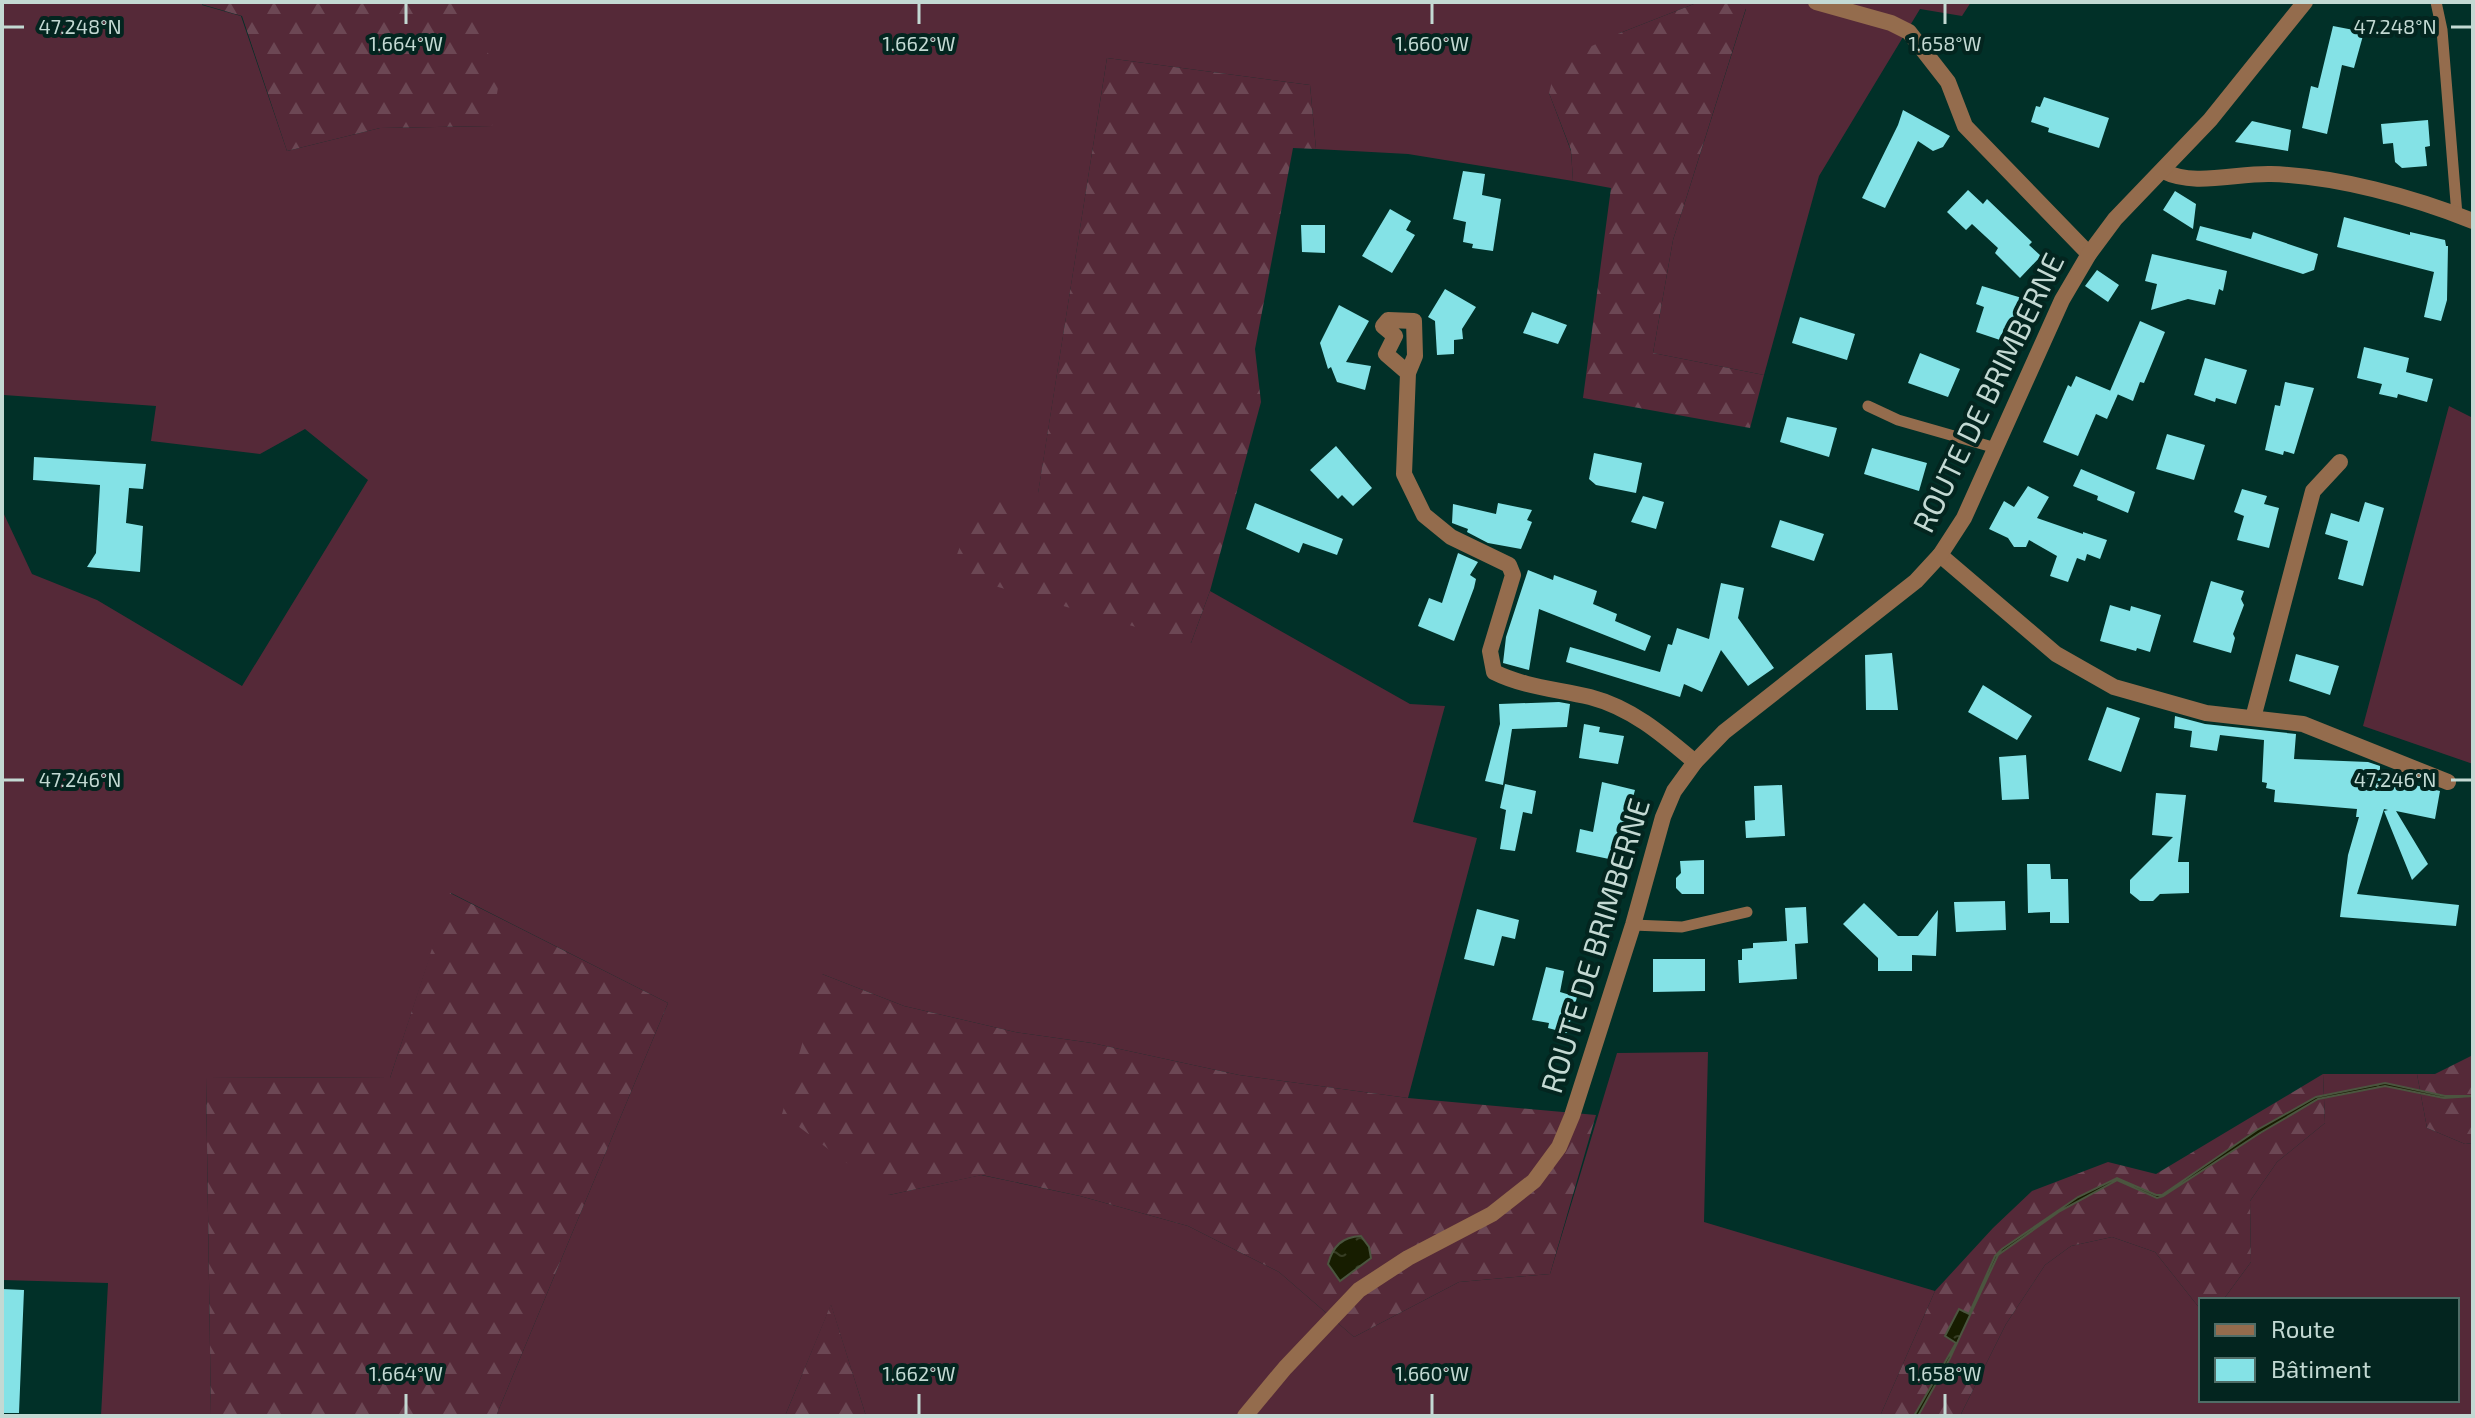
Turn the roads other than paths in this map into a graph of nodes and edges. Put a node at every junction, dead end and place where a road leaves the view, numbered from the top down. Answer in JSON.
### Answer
{"nodes":[{"id":1,"x":1816,"y":2,"type":"edge"},
{"id":2,"x":2305,"y":2,"type":"edge"},
{"id":3,"x":2436,"y":2,"type":"edge"},
{"id":4,"x":2163,"y":171,"type":"junction"},
{"id":5,"x":2465,"y":218,"type":"edge"},
{"id":6,"x":2089,"y":254,"type":"junction"},
{"id":7,"x":1408,"y":373,"type":"dead end"},
{"id":8,"x":1868,"y":406,"type":"dead end"},
{"id":9,"x":1996,"y":448,"type":"junction"},
{"id":10,"x":2340,"y":462,"type":"dead end"},
{"id":11,"x":1940,"y":555,"type":"junction"},
{"id":12,"x":2253,"y":718,"type":"junction"},
{"id":13,"x":1695,"y":762,"type":"junction"},
{"id":14,"x":2448,"y":782,"type":"dead end"},
{"id":15,"x":1747,"y":912,"type":"dead end"},
{"id":16,"x":1633,"y":925,"type":"junction"},
{"id":17,"x":1245,"y":1416,"type":"edge"}],
"edges":[{"from":1,"to":6,"type":"street"},
{"from":2,"to":4,"type":"street","name":"ROUTE DE BRIMBERNE"},
{"from":3,"to":5,"type":"lane"},
{"from":4,"to":5,"type":"street"},
{"from":4,"to":6,"type":"street","name":"ROUTE DE BRIMBERNE"},
{"from":6,"to":9,"type":"street","name":"ROUTE DE BRIMBERNE"},
{"from":7,"to":13,"type":"street"},
{"from":8,"to":9,"type":"lane"},
{"from":9,"to":11,"type":"street","name":"ROUTE DE BRIMBERNE"},
{"from":10,"to":12,"type":"street"},
{"from":11,"to":12,"type":"street"},
{"from":11,"to":13,"type":"street","name":"ROUTE DE BRIMBERNE"},
{"from":12,"to":14,"type":"street"},
{"from":13,"to":16,"type":"street","name":"ROUTE DE BRIMBERNE"},
{"from":15,"to":16,"type":"lane"},
{"from":16,"to":17,"type":"street","name":"ROUTE DE BRIMBERNE"}]}
